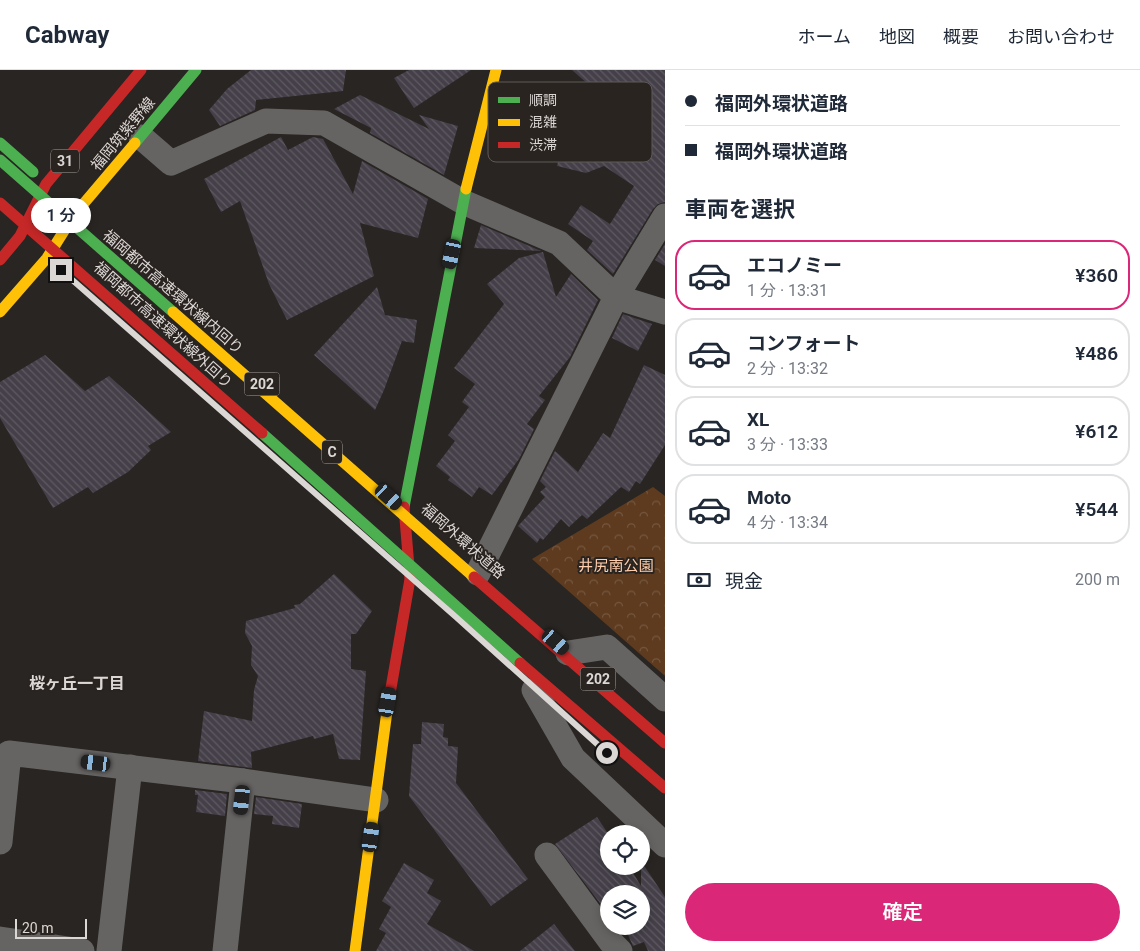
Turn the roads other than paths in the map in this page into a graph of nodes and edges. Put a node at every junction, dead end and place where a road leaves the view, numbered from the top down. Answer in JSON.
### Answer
{"nodes":[{"id":1,"x":141,"y":70,"type":"edge"},
{"id":2,"x":196,"y":70,"type":"edge"},
{"id":3,"x":488,"y":102,"type":"edge"},
{"id":4,"x":141,"y":137,"type":"junction"},
{"id":5,"x":0,"y":143,"type":"edge"},
{"id":6,"x":0,"y":160,"type":"edge"},
{"id":7,"x":46,"y":184,"type":"junction"},
{"id":8,"x":463,"y":202,"type":"junction"},
{"id":9,"x":0,"y":204,"type":"edge"},
{"id":10,"x":74,"y":215,"type":"junction"},
{"id":11,"x":665,"y":216,"type":"edge"},
{"id":12,"x":0,"y":218,"type":"edge"},
{"id":13,"x":20,"y":236,"type":"junction"},
{"id":14,"x":47,"y":258,"type":"junction"},
{"id":15,"x":0,"y":260,"type":"edge"},
{"id":16,"x":616,"y":296,"type":"junction"},
{"id":17,"x":0,"y":312,"type":"edge"},
{"id":18,"x":665,"y":312,"type":"edge"},
{"id":19,"x":403,"y":510,"type":"junction"},
{"id":20,"x":478,"y":573,"type":"junction"},
{"id":21,"x":410,"y":579,"type":"junction"},
{"id":22,"x":568,"y":653,"type":"junction"},
{"id":23,"x":534,"y":690,"type":"junction"},
{"id":24,"x":665,"y":699,"type":"edge"},
{"id":25,"x":665,"y":738,"type":"edge"},
{"id":26,"x":665,"y":743,"type":"edge"},
{"id":27,"x":130,"y":767,"type":"junction"},
{"id":28,"x":244,"y":781,"type":"junction"},
{"id":29,"x":661,"y":792,"type":"edge"},
{"id":30,"x":376,"y":800,"type":"junction"},
{"id":31,"x":0,"y":842,"type":"edge"},
{"id":32,"x":665,"y":845,"type":"edge"},
{"id":33,"x":547,"y":856,"type":"dead end"},
{"id":34,"x":0,"y":939,"type":"edge"},
{"id":35,"x":82,"y":951,"type":"edge"},
{"id":36,"x":109,"y":951,"type":"edge"},
{"id":37,"x":226,"y":951,"type":"edge"},
{"id":38,"x":355,"y":951,"type":"edge"},
{"id":39,"x":620,"y":951,"type":"edge"}],
"edges":[{"from":1,"to":7,"type":"main road","name":"福岡筑紫野線","number":"31"},
{"from":2,"to":4,"type":"main road","name":"福岡筑紫野線"},
{"from":3,"to":8,"type":"main road"},
{"from":4,"to":8,"type":"street"},
{"from":4,"to":10,"type":"main road","name":"福岡筑紫野線"},
{"from":5,"to":7,"type":"main road","name":"福岡外環状道路","number":"202"},
{"from":6,"to":26,"type":"main road","name":"福岡都市高速環状線内回り","number":"C","bridge":true},
{"from":7,"to":10,"type":"main road","name":"福岡外環状道路","number":"202"},
{"from":7,"to":13,"type":"main road","name":"福岡筑紫野線","number":"31"},
{"from":8,"to":16,"type":"street"},
{"from":8,"to":19,"type":"main road"},
{"from":9,"to":29,"type":"main road","name":"福岡都市高速環状線外回り","number":"C","bridge":true},
{"from":10,"to":14,"type":"main road","name":"福岡筑紫野線"},
{"from":10,"to":19,"type":"main road","name":"福岡外環状道路","number":"202"},
{"from":11,"to":16,"type":"street"},
{"from":12,"to":13,"type":"main road"},
{"from":13,"to":14,"type":"main road"},
{"from":13,"to":15,"type":"main road","name":"福岡筑紫野線","number":"31"},
{"from":14,"to":17,"type":"main road","name":"福岡筑紫野線"},
{"from":14,"to":21,"type":"main road"},
{"from":16,"to":18,"type":"street"},
{"from":16,"to":20,"type":"street"},
{"from":19,"to":20,"type":"main road","name":"福岡外環状道路","number":"202"},
{"from":19,"to":21,"type":"main road"},
{"from":20,"to":22,"type":"main road","name":"福岡外環状道路","number":"202"},
{"from":21,"to":23,"type":"main road"},
{"from":21,"to":30,"type":"main road"},
{"from":22,"to":24,"type":"street"},
{"from":22,"to":25,"type":"main road","name":"福岡外環状道路","number":"202"},
{"from":23,"to":29,"type":"main road"},
{"from":23,"to":32,"type":"street"},
{"from":27,"to":28,"type":"street"},
{"from":27,"to":31,"type":"street"},
{"from":27,"to":36,"type":"street"},
{"from":28,"to":30,"type":"street"},
{"from":28,"to":37,"type":"street"},
{"from":30,"to":38,"type":"main road"},
{"from":33,"to":39,"type":"street"},
{"from":34,"to":35,"type":"street"}]}
